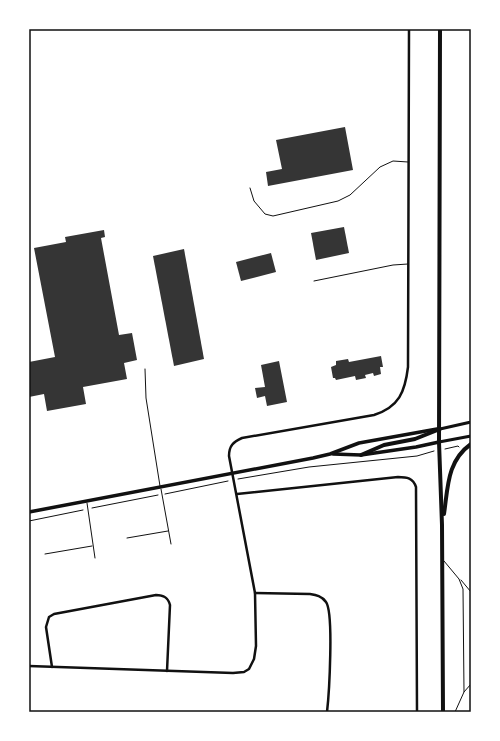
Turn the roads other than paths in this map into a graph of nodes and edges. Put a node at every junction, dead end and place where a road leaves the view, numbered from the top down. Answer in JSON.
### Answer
{"nodes":[{"id":1,"x":409,"y":29,"type":"edge"},
{"id":2,"x":440,"y":29,"type":"edge"},
{"id":3,"x":409,"y":162,"type":"junction"},
{"id":4,"x":250,"y":188,"type":"dead end"},
{"id":5,"x":408,"y":264,"type":"junction"},
{"id":6,"x":314,"y":281,"type":"dead end"},
{"id":7,"x":145,"y":369,"type":"dead end"},
{"id":8,"x":471,"y":422,"type":"edge"},
{"id":9,"x":440,"y":429,"type":"junction"},
{"id":10,"x":471,"y":436,"type":"edge"},
{"id":11,"x":439,"y":442,"type":"junction"},
{"id":12,"x":471,"y":444,"type":"edge"},
{"id":13,"x":330,"y":454,"type":"junction"},
{"id":14,"x":361,"y":455,"type":"junction"},
{"id":15,"x":232,"y":472,"type":"junction"},
{"id":16,"x":160,"y":486,"type":"junction"},
{"id":17,"x":237,"y":494,"type":"junction"},
{"id":18,"x":86,"y":501,"type":"junction"},
{"id":19,"x":29,"y":512,"type":"edge"},
{"id":20,"x":442,"y":525,"type":"junction"},
{"id":21,"x":169,"y":530,"type":"junction"},
{"id":22,"x":127,"y":538,"type":"dead end"},
{"id":23,"x":172,"y":544,"type":"dead end"},
{"id":24,"x":93,"y":546,"type":"junction"},
{"id":25,"x":45,"y":554,"type":"dead end"},
{"id":26,"x":95,"y":558,"type":"dead end"},
{"id":27,"x":442,"y":559,"type":"junction"},
{"id":28,"x":459,"y":579,"type":"junction"},
{"id":29,"x":471,"y":592,"type":"edge"},
{"id":30,"x":254,"y":593,"type":"junction"},
{"id":31,"x":29,"y":666,"type":"edge"},
{"id":32,"x":52,"y":667,"type":"junction"},
{"id":33,"x":167,"y":671,"type":"junction"},
{"id":34,"x":471,"y":684,"type":"edge"},
{"id":35,"x":464,"y":692,"type":"junction"},
{"id":36,"x":328,"y":712,"type":"edge"},
{"id":37,"x":417,"y":712,"type":"edge"},
{"id":38,"x":443,"y":712,"type":"edge"},
{"id":39,"x":455,"y":712,"type":"edge"}],
"edges":[{"from":1,"to":3,"type":"street"},
{"from":2,"to":9,"type":"highway"},
{"from":3,"to":4,"type":"lane"},
{"from":3,"to":5,"type":"street"},
{"from":5,"to":6,"type":"lane"},
{"from":5,"to":15,"type":"street"},
{"from":7,"to":16,"type":"lane"},
{"from":8,"to":9,"type":"street"},
{"from":9,"to":11,"type":"highway"},
{"from":9,"to":13,"type":"main road"},
{"from":9,"to":14,"type":"highway"},
{"from":10,"to":11,"type":"street"},
{"from":11,"to":14,"type":"main road"},
{"from":11,"to":20,"type":"highway"},
{"from":12,"to":20,"type":"highway"},
{"from":13,"to":14,"type":"main road"},
{"from":13,"to":15,"type":"main road"},
{"from":15,"to":16,"type":"main road"},
{"from":15,"to":17,"type":"street"},
{"from":16,"to":18,"type":"main road"},
{"from":16,"to":21,"type":"lane"},
{"from":17,"to":30,"type":"street"},
{"from":17,"to":37,"type":"street"},
{"from":18,"to":19,"type":"main road"},
{"from":18,"to":24,"type":"lane"},
{"from":20,"to":27,"type":"highway"},
{"from":21,"to":22,"type":"lane"},
{"from":21,"to":23,"type":"lane"},
{"from":24,"to":25,"type":"lane"},
{"from":24,"to":26,"type":"lane"},
{"from":27,"to":28,"type":"lane"},
{"from":27,"to":38,"type":"highway"},
{"from":28,"to":29,"type":"lane"},
{"from":28,"to":35,"type":"lane"},
{"from":30,"to":33,"type":"street"},
{"from":30,"to":36,"type":"street"},
{"from":31,"to":32,"type":"street"},
{"from":32,"to":33,"type":"street"},
{"from":32,"to":33,"type":"street"},
{"from":34,"to":35,"type":"lane"},
{"from":35,"to":39,"type":"lane"}]}
